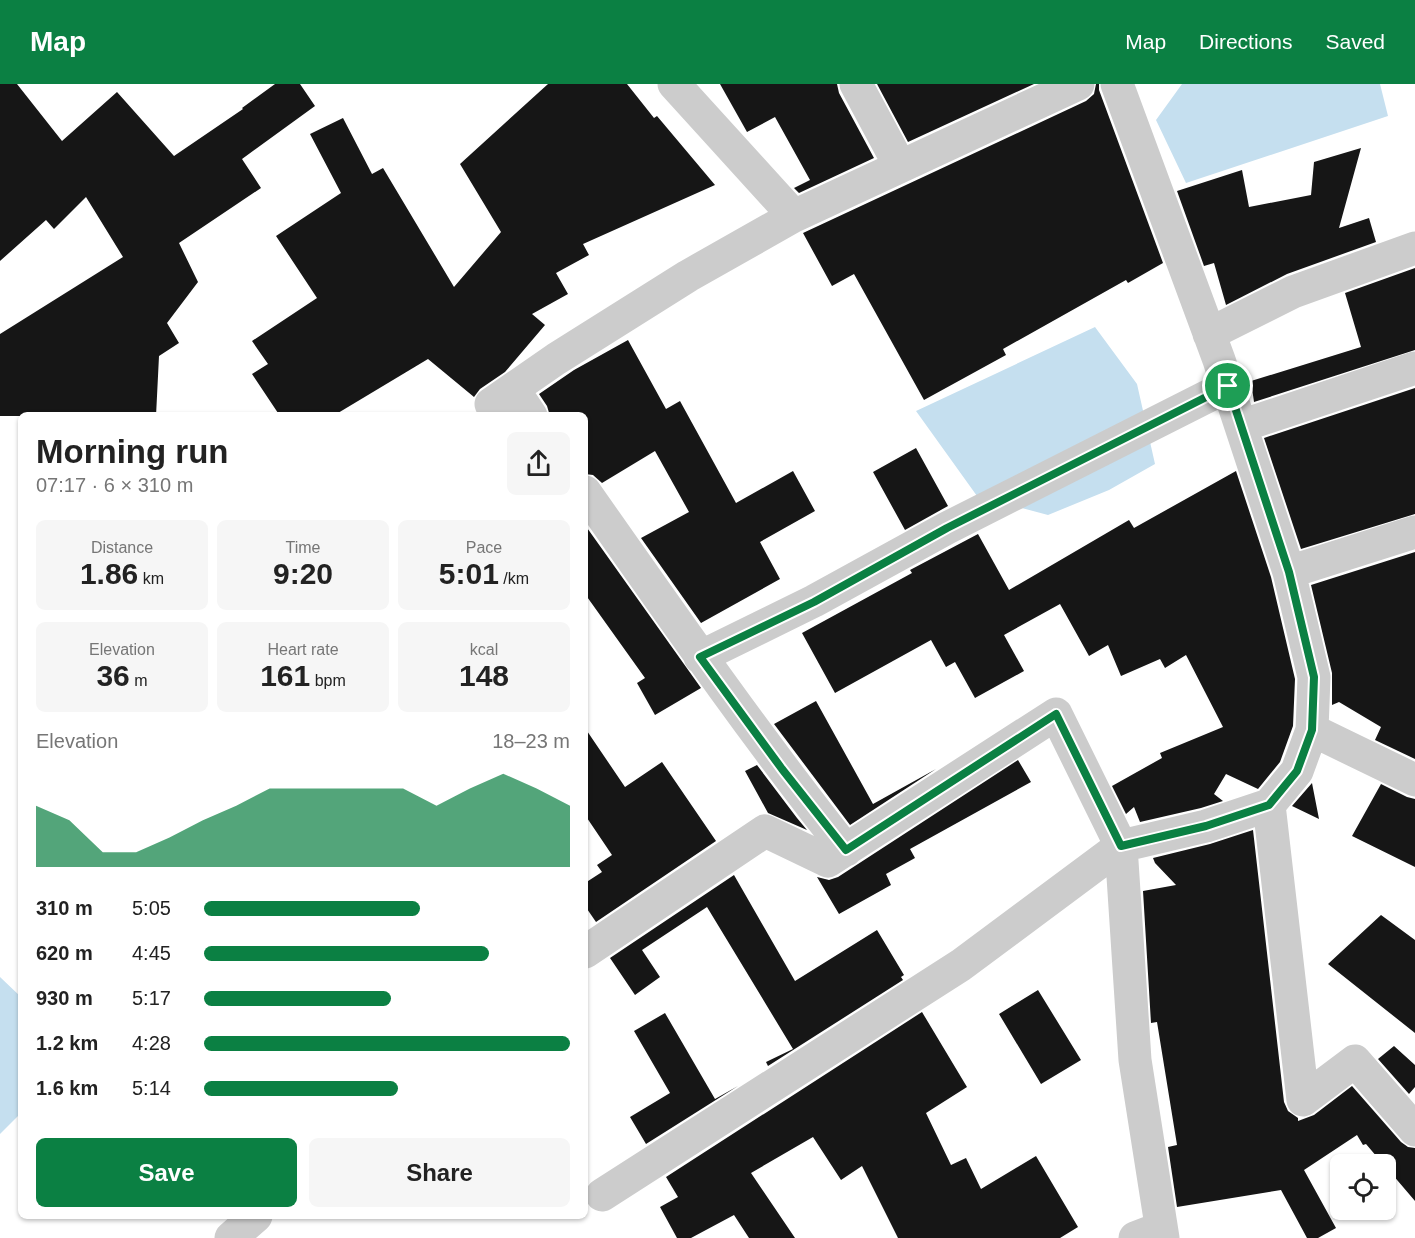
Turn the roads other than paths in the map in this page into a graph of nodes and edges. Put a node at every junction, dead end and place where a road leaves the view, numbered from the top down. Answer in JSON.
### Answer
{"nodes":[{"id":1,"x":674,"y":84,"type":"edge"},
{"id":2,"x":856,"y":84,"type":"edge"},
{"id":3,"x":1078,"y":84,"type":"edge"},
{"id":4,"x":1117,"y":84,"type":"edge"},
{"id":5,"x":1025,"y":96,"type":"edge"},
{"id":6,"x":900,"y":166,"type":"junction"},
{"id":7,"x":794,"y":216,"type":"junction"},
{"id":8,"x":1415,"y":248,"type":"edge"},
{"id":9,"x":1209,"y":334,"type":"junction"},
{"id":10,"x":1415,"y":368,"type":"edge"},
{"id":11,"x":1228,"y":386,"type":"junction"},
{"id":12,"x":525,"y":412,"type":"edge"},
{"id":13,"x":1241,"y":426,"type":"junction"},
{"id":14,"x":588,"y":496,"type":"edge"},
{"id":15,"x":1415,"y":532,"type":"edge"},
{"id":16,"x":1289,"y":572,"type":"junction"},
{"id":17,"x":700,"y":657,"type":"junction"},
{"id":18,"x":1312,"y":730,"type":"junction"},
{"id":19,"x":1415,"y":780,"type":"edge"},
{"id":20,"x":1269,"y":805,"type":"junction"},
{"id":21,"x":1121,"y":846,"type":"junction"},
{"id":22,"x":846,"y":850,"type":"junction"},
{"id":23,"x":588,"y":950,"type":"edge"},
{"id":24,"x":1415,"y":1130,"type":"edge"},
{"id":25,"x":602,"y":1196,"type":"dead end"},
{"id":26,"x":253,"y":1219,"type":"edge"},
{"id":27,"x":1153,"y":1235,"type":"edge"},
{"id":28,"x":231,"y":1238,"type":"edge"}],
"edges":[{"from":1,"to":7,"type":"street"},
{"from":2,"to":6,"type":"street"},
{"from":3,"to":5,"type":"street"},
{"from":4,"to":9,"type":"street"},
{"from":5,"to":6,"type":"street"},
{"from":6,"to":7,"type":"street"},
{"from":7,"to":12,"type":"street"},
{"from":8,"to":9,"type":"street"},
{"from":9,"to":11,"type":"street"},
{"from":10,"to":13,"type":"street"},
{"from":11,"to":13,"type":"street"},
{"from":11,"to":17,"type":"street"},
{"from":13,"to":16,"type":"street"},
{"from":14,"to":17,"type":"street"},
{"from":15,"to":16,"type":"street"},
{"from":16,"to":18,"type":"street"},
{"from":17,"to":22,"type":"street"},
{"from":18,"to":19,"type":"street"},
{"from":18,"to":20,"type":"street"},
{"from":20,"to":21,"type":"street"},
{"from":20,"to":24,"type":"street"},
{"from":21,"to":22,"type":"street"},
{"from":21,"to":25,"type":"street"},
{"from":21,"to":27,"type":"street"},
{"from":22,"to":23,"type":"street"},
{"from":26,"to":28,"type":"street"}]}
